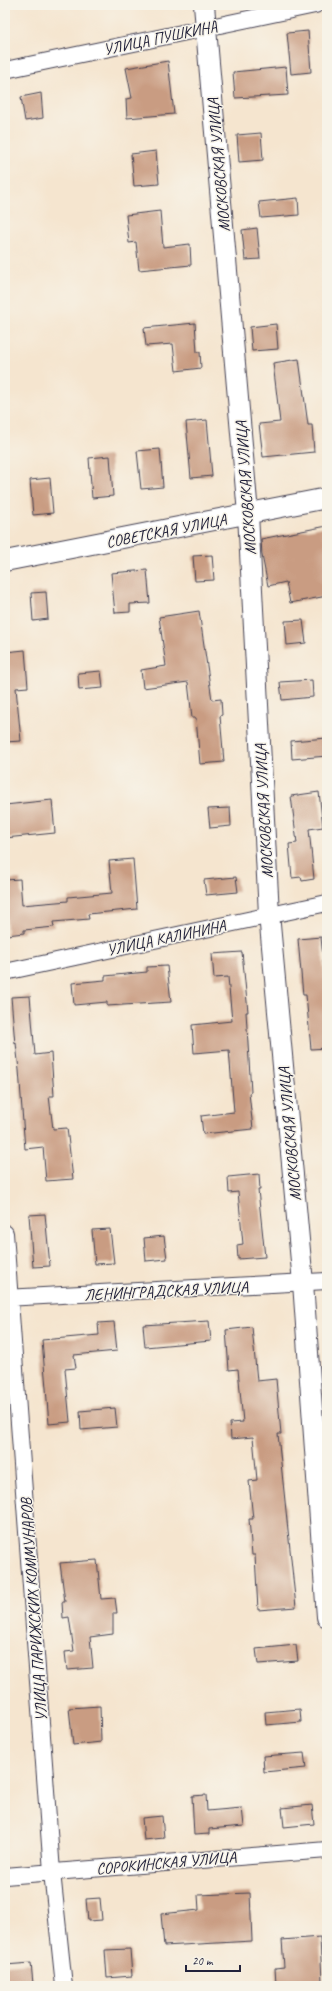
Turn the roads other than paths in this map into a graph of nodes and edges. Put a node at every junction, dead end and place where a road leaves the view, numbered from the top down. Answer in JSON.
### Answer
{"nodes":[{"id":1,"x":204,"y":5,"type":"edge"},
{"id":2,"x":315,"y":5,"type":"edge"},
{"id":3,"x":206,"y":28,"type":"junction"},
{"id":4,"x":5,"y":70,"type":"edge"},
{"id":5,"x":327,"y":498,"type":"edge"},
{"id":6,"x":248,"y":514,"type":"junction"},
{"id":7,"x":5,"y":561,"type":"edge"},
{"id":8,"x":327,"y":903,"type":"edge"},
{"id":9,"x":269,"y":914,"type":"junction"},
{"id":10,"x":5,"y":972,"type":"edge"},
{"id":11,"x":5,"y":1233,"type":"edge"},
{"id":12,"x":327,"y":1281,"type":"edge"},
{"id":13,"x":303,"y":1283,"type":"junction"},
{"id":14,"x":8,"y":1298,"type":"edge"},
{"id":15,"x":327,"y":1617,"type":"edge"},
{"id":16,"x":327,"y":1850,"type":"edge"},
{"id":17,"x":52,"y":1872,"type":"junction"},
{"id":18,"x":5,"y":1876,"type":"edge"},
{"id":19,"x":64,"y":1986,"type":"edge"}],
"edges":[{"from":1,"to":3,"type":"street","name":"МОСКОВСКАЯ УЛИЦА"},
{"from":2,"to":3,"type":"street","name":"УЛИЦА ПУШКИНА"},
{"from":3,"to":4,"type":"street","name":"УЛИЦА ПУШКИНА"},
{"from":3,"to":6,"type":"street","name":"МОСКОВСКАЯ УЛИЦА"},
{"from":5,"to":6,"type":"street","name":"СОВЕТСКАЯ УЛИЦА"},
{"from":6,"to":7,"type":"street","name":"СОВЕТСКАЯ УЛИЦА"},
{"from":6,"to":9,"type":"street","name":"МОСКОВСКАЯ УЛИЦА"},
{"from":8,"to":9,"type":"street","name":"УЛИЦА КАЛИНИНА"},
{"from":9,"to":10,"type":"street","name":"УЛИЦА КАЛИНИНА"},
{"from":9,"to":13,"type":"street","name":"МОСКОВСКАЯ УЛИЦА"},
{"from":11,"to":14,"type":"street","name":"УЛИЦА ПАРИЖСКИХ КОММУНАРОВ"},
{"from":12,"to":13,"type":"street","name":"ЛЕНИНГРАДСКАЯ УЛИЦА"},
{"from":13,"to":14,"type":"street","name":"ЛЕНИНГРАДСКАЯ УЛИЦА"},
{"from":13,"to":15,"type":"street","name":"МОСКОВСКАЯ УЛИЦА"},
{"from":14,"to":17,"type":"street","name":"УЛИЦА ПАРИЖСКИХ КОММУНАРОВ"},
{"from":16,"to":17,"type":"street","name":"СОРОКИНСКАЯ УЛИЦА"},
{"from":17,"to":18,"type":"street","name":"СОРОКИНСКАЯ УЛИЦА"},
{"from":17,"to":19,"type":"street","name":"УЛИЦА ПАРИЖСКИХ КОММУНАРОВ"}]}
